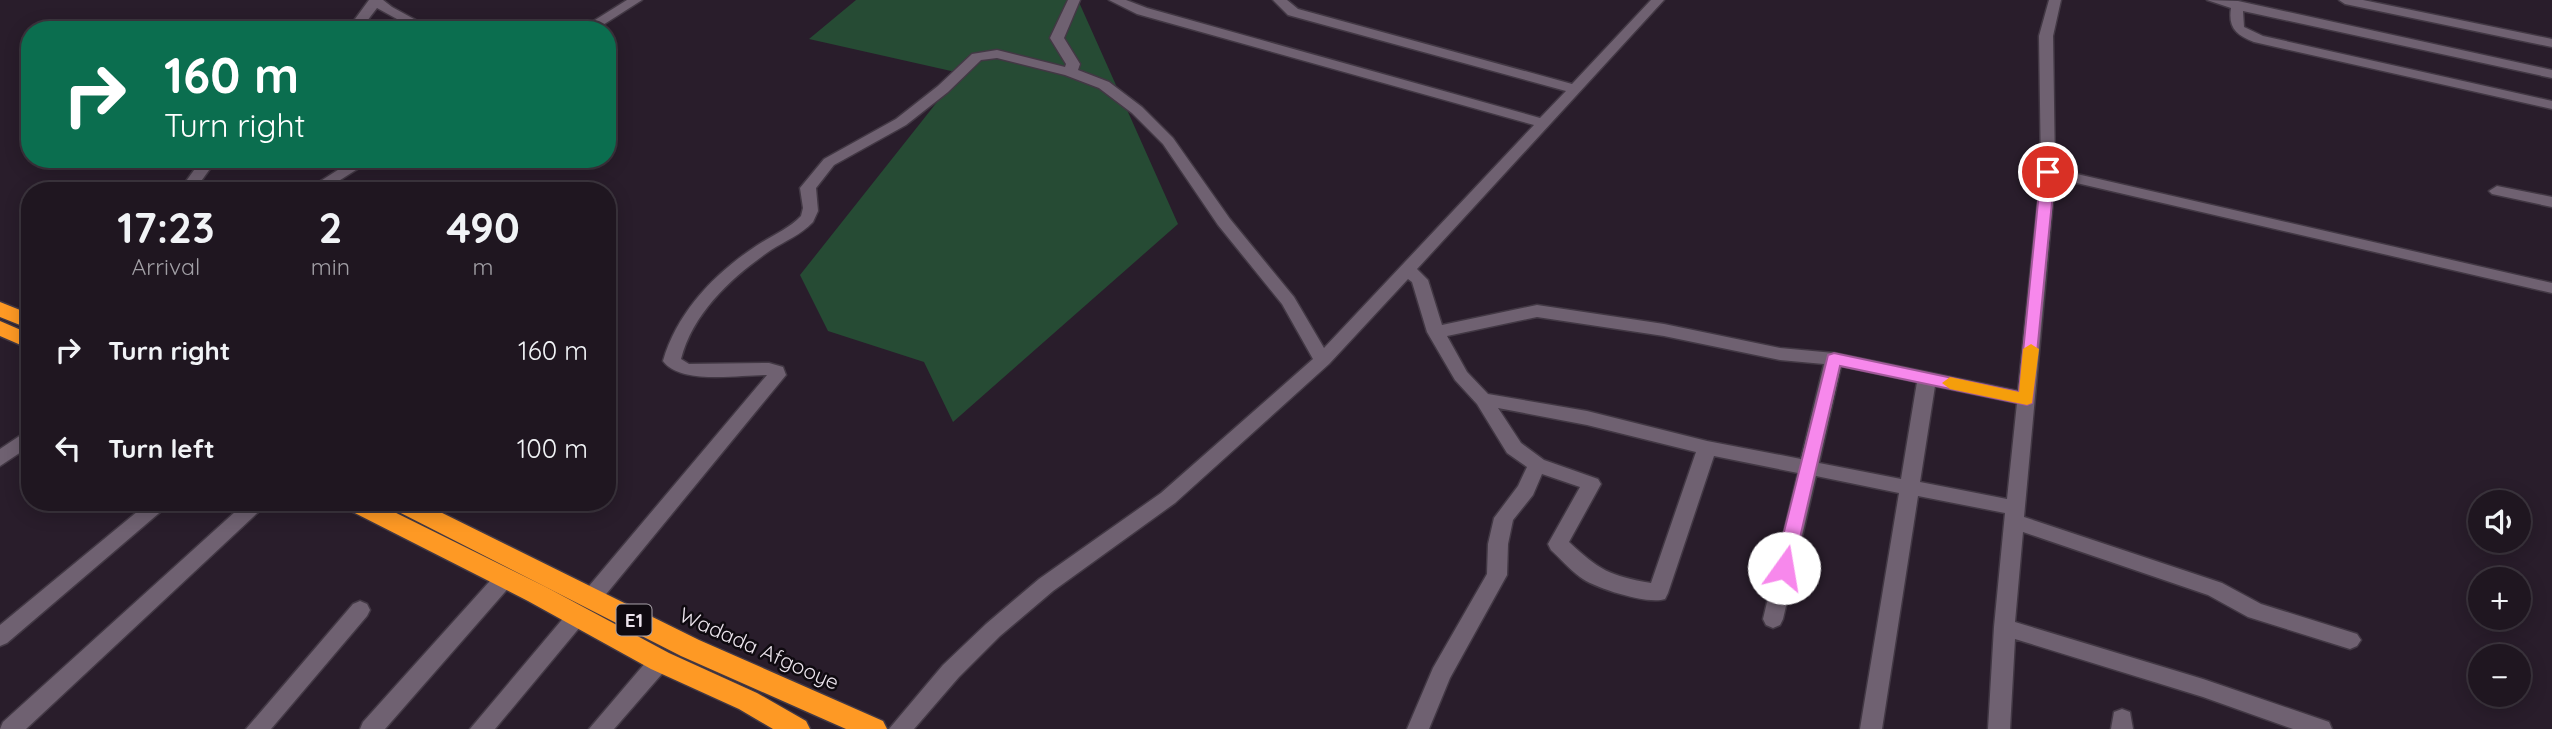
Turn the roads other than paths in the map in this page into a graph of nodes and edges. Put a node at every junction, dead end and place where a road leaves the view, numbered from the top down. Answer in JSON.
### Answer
{"nodes":[{"id":1,"x":375,"y":0,"type":"edge"},
{"id":2,"x":405,"y":0,"type":"edge"},
{"id":3,"x":636,"y":0,"type":"edge"},
{"id":4,"x":1074,"y":0,"type":"edge"},
{"id":5,"x":1115,"y":0,"type":"edge"},
{"id":6,"x":1279,"y":0,"type":"edge"},
{"id":7,"x":1658,"y":0,"type":"edge"},
{"id":8,"x":2055,"y":0,"type":"edge"},
{"id":9,"x":2213,"y":0,"type":"edge"},
{"id":10,"x":2345,"y":0,"type":"edge"},
{"id":11,"x":2238,"y":5,"type":"junction"},
{"id":12,"x":387,"y":10,"type":"junction"},
{"id":13,"x":361,"y":21,"type":"edge"},
{"id":14,"x":410,"y":21,"type":"edge"},
{"id":15,"x":600,"y":21,"type":"edge"},
{"id":16,"x":2552,"y":43,"type":"edge"},
{"id":17,"x":1070,"y":72,"type":"junction"},
{"id":18,"x":2552,"y":74,"type":"edge"},
{"id":19,"x":1574,"y":89,"type":"junction"},
{"id":20,"x":2552,"y":104,"type":"edge"},
{"id":21,"x":1543,"y":123,"type":"junction"},
{"id":22,"x":351,"y":168,"type":"edge"},
{"id":23,"x":2048,"y":172,"type":"junction"},
{"id":24,"x":327,"y":182,"type":"edge"},
{"id":25,"x":2497,"y":191,"type":"dead end"},
{"id":26,"x":2552,"y":202,"type":"edge"},
{"id":27,"x":1407,"y":269,"type":"junction"},
{"id":28,"x":2552,"y":288,"type":"edge"},
{"id":29,"x":0,"y":309,"type":"edge"},
{"id":30,"x":21,"y":318,"type":"edge"},
{"id":31,"x":0,"y":328,"type":"edge"},
{"id":32,"x":1436,"y":332,"type":"junction"},
{"id":33,"x":21,"y":338,"type":"edge"},
{"id":34,"x":1834,"y":359,"type":"junction"},
{"id":35,"x":1323,"y":360,"type":"junction"},
{"id":36,"x":1927,"y":378,"type":"junction"},
{"id":37,"x":1483,"y":399,"type":"junction"},
{"id":38,"x":2027,"y":399,"type":"junction"},
{"id":39,"x":21,"y":443,"type":"edge"},
{"id":40,"x":1707,"y":447,"type":"junction"},
{"id":41,"x":0,"y":459,"type":"edge"},
{"id":42,"x":1537,"y":465,"type":"junction"},
{"id":43,"x":1807,"y":467,"type":"junction"},
{"id":44,"x":1911,"y":488,"type":"junction"},
{"id":45,"x":151,"y":511,"type":"edge"},
{"id":46,"x":249,"y":511,"type":"edge"},
{"id":47,"x":371,"y":511,"type":"edge"},
{"id":48,"x":415,"y":511,"type":"edge"},
{"id":49,"x":2016,"y":515,"type":"junction"},
{"id":50,"x":505,"y":578,"type":"junction"},
{"id":51,"x":584,"y":607,"type":"junction"},
{"id":52,"x":360,"y":610,"type":"dead end"},
{"id":53,"x":1773,"y":619,"type":"dead end"},
{"id":54,"x":2004,"y":627,"type":"junction"},
{"id":55,"x":0,"y":637,"type":"edge"},
{"id":56,"x":2350,"y":640,"type":"dead end"},
{"id":57,"x":660,"y":661,"type":"junction"},
{"id":58,"x":11,"y":729,"type":"edge"},
{"id":59,"x":257,"y":729,"type":"edge"},
{"id":60,"x":371,"y":729,"type":"edge"},
{"id":61,"x":481,"y":729,"type":"edge"},
{"id":62,"x":600,"y":729,"type":"edge"},
{"id":63,"x":797,"y":729,"type":"edge"},
{"id":64,"x":874,"y":729,"type":"edge"},
{"id":65,"x":900,"y":729,"type":"edge"},
{"id":66,"x":1418,"y":729,"type":"edge"},
{"id":67,"x":1871,"y":729,"type":"edge"},
{"id":68,"x":1998,"y":729,"type":"edge"},
{"id":69,"x":2321,"y":729,"type":"edge"}],
"edges":[{"from":1,"to":12,"type":"street"},
{"from":1,"to":13,"type":"street"},
{"from":2,"to":12,"type":"street"},
{"from":3,"to":15,"type":"street"},
{"from":4,"to":17,"type":"street"},
{"from":5,"to":21,"type":"street"},
{"from":6,"to":19,"type":"street"},
{"from":7,"to":19,"type":"street"},
{"from":8,"to":23,"type":"street"},
{"from":9,"to":11,"type":"street"},
{"from":10,"to":16,"type":"street"},
{"from":11,"to":18,"type":"street"},
{"from":11,"to":20,"type":"street"},
{"from":12,"to":14,"type":"street"},
{"from":17,"to":35,"type":"street"},
{"from":17,"to":51,"type":"street"},
{"from":19,"to":21,"type":"street"},
{"from":21,"to":27,"type":"street"},
{"from":22,"to":24,"type":"street"},
{"from":23,"to":28,"type":"street"},
{"from":23,"to":38,"type":"street"},
{"from":25,"to":26,"type":"street"},
{"from":27,"to":32,"type":"street"},
{"from":27,"to":35,"type":"street"},
{"from":29,"to":30,"type":"highway"},
{"from":31,"to":33,"type":"highway"},
{"from":32,"to":34,"type":"street"},
{"from":32,"to":37,"type":"street"},
{"from":34,"to":36,"type":"street"},
{"from":34,"to":43,"type":"street"},
{"from":35,"to":65,"type":"street"},
{"from":36,"to":38,"type":"street"},
{"from":36,"to":44,"type":"street"},
{"from":37,"to":40,"type":"street"},
{"from":37,"to":42,"type":"street"},
{"from":38,"to":49,"type":"street"},
{"from":39,"to":41,"type":"street"},
{"from":40,"to":42,"type":"street"},
{"from":40,"to":43,"type":"street"},
{"from":42,"to":66,"type":"street"},
{"from":43,"to":44,"type":"street"},
{"from":43,"to":53,"type":"street"},
{"from":44,"to":49,"type":"street"},
{"from":44,"to":67,"type":"street"},
{"from":45,"to":55,"type":"street"},
{"from":46,"to":58,"type":"street"},
{"from":47,"to":50,"type":"highway","name":"Wadada Afgooye","number":"E1"},
{"from":48,"to":51,"type":"highway","name":"Wadada Afgooye","number":"E1"},
{"from":49,"to":54,"type":"street"},
{"from":49,"to":56,"type":"street"},
{"from":50,"to":51,"type":"highway","name":"Wadada Afgooye","number":"E1"},
{"from":50,"to":60,"type":"street"},
{"from":51,"to":57,"type":"highway","name":"Wadada Afgooye","number":"E1"},
{"from":51,"to":61,"type":"street"},
{"from":51,"to":64,"type":"highway","name":"Wadada Afgooye","number":"E1"},
{"from":52,"to":59,"type":"street"},
{"from":54,"to":68,"type":"street"},
{"from":54,"to":69,"type":"street"},
{"from":57,"to":62,"type":"street"},
{"from":57,"to":63,"type":"highway","name":"Wadada Afgooye","number":"E1"}]}
